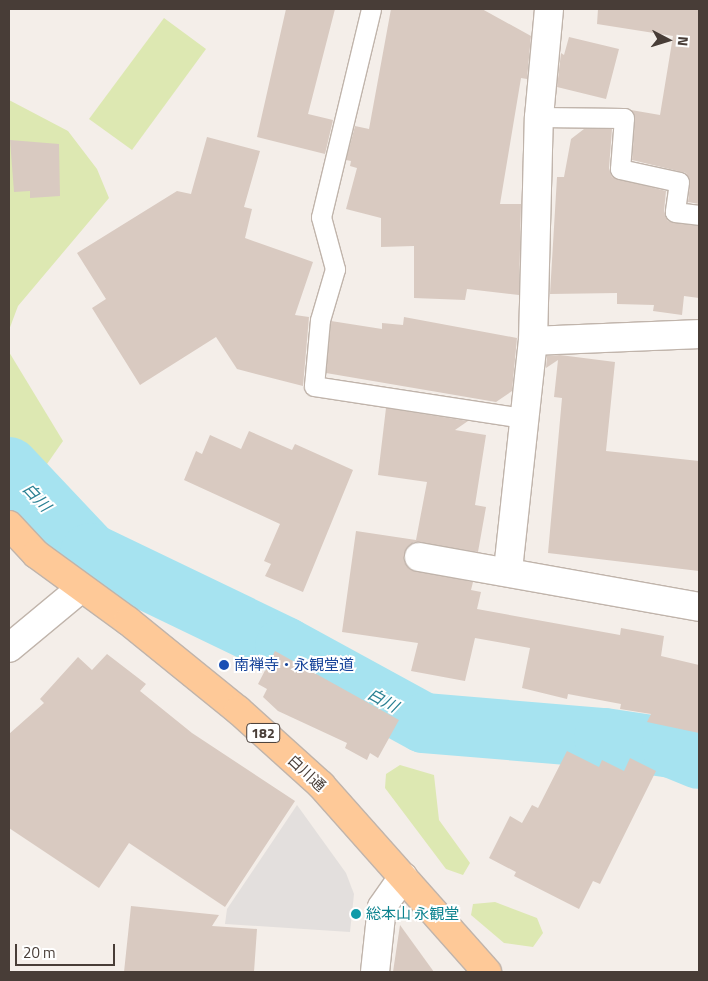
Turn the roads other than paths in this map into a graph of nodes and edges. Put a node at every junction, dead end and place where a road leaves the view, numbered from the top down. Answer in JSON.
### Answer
{"nodes":[{"id":1,"x":371,"y":9,"type":"edge"},
{"id":2,"x":550,"y":9,"type":"edge"},
{"id":3,"x":538,"y":117,"type":"junction"},
{"id":4,"x":699,"y":215,"type":"edge"},
{"id":5,"x":699,"y":334,"type":"edge"},
{"id":6,"x":533,"y":340,"type":"junction"},
{"id":7,"x":523,"y":418,"type":"junction"},
{"id":8,"x":9,"y":525,"type":"edge"},
{"id":9,"x":419,"y":556,"type":"dead end"},
{"id":10,"x":508,"y":570,"type":"junction"},
{"id":11,"x":80,"y":589,"type":"junction"},
{"id":12,"x":699,"y":607,"type":"edge"},
{"id":13,"x":9,"y":648,"type":"edge"},
{"id":14,"x":403,"y":877,"type":"junction"},
{"id":15,"x":375,"y":972,"type":"edge"},
{"id":16,"x":487,"y":972,"type":"edge"}],
"edges":[{"from":1,"to":7,"type":"lane"},
{"from":2,"to":3,"type":"street"},
{"from":3,"to":4,"type":"lane"},
{"from":3,"to":6,"type":"street"},
{"from":5,"to":6,"type":"street"},
{"from":6,"to":7,"type":"street"},
{"from":7,"to":10,"type":"street"},
{"from":8,"to":11,"type":"main road","name":"白川通","number":"182"},
{"from":9,"to":10,"type":"street"},
{"from":10,"to":12,"type":"street"},
{"from":11,"to":13,"type":"street"},
{"from":11,"to":14,"type":"main road","name":"白川通","number":"182"},
{"from":14,"to":15,"type":"street"},
{"from":14,"to":16,"type":"main road","name":"白川通","number":"182"}]}
